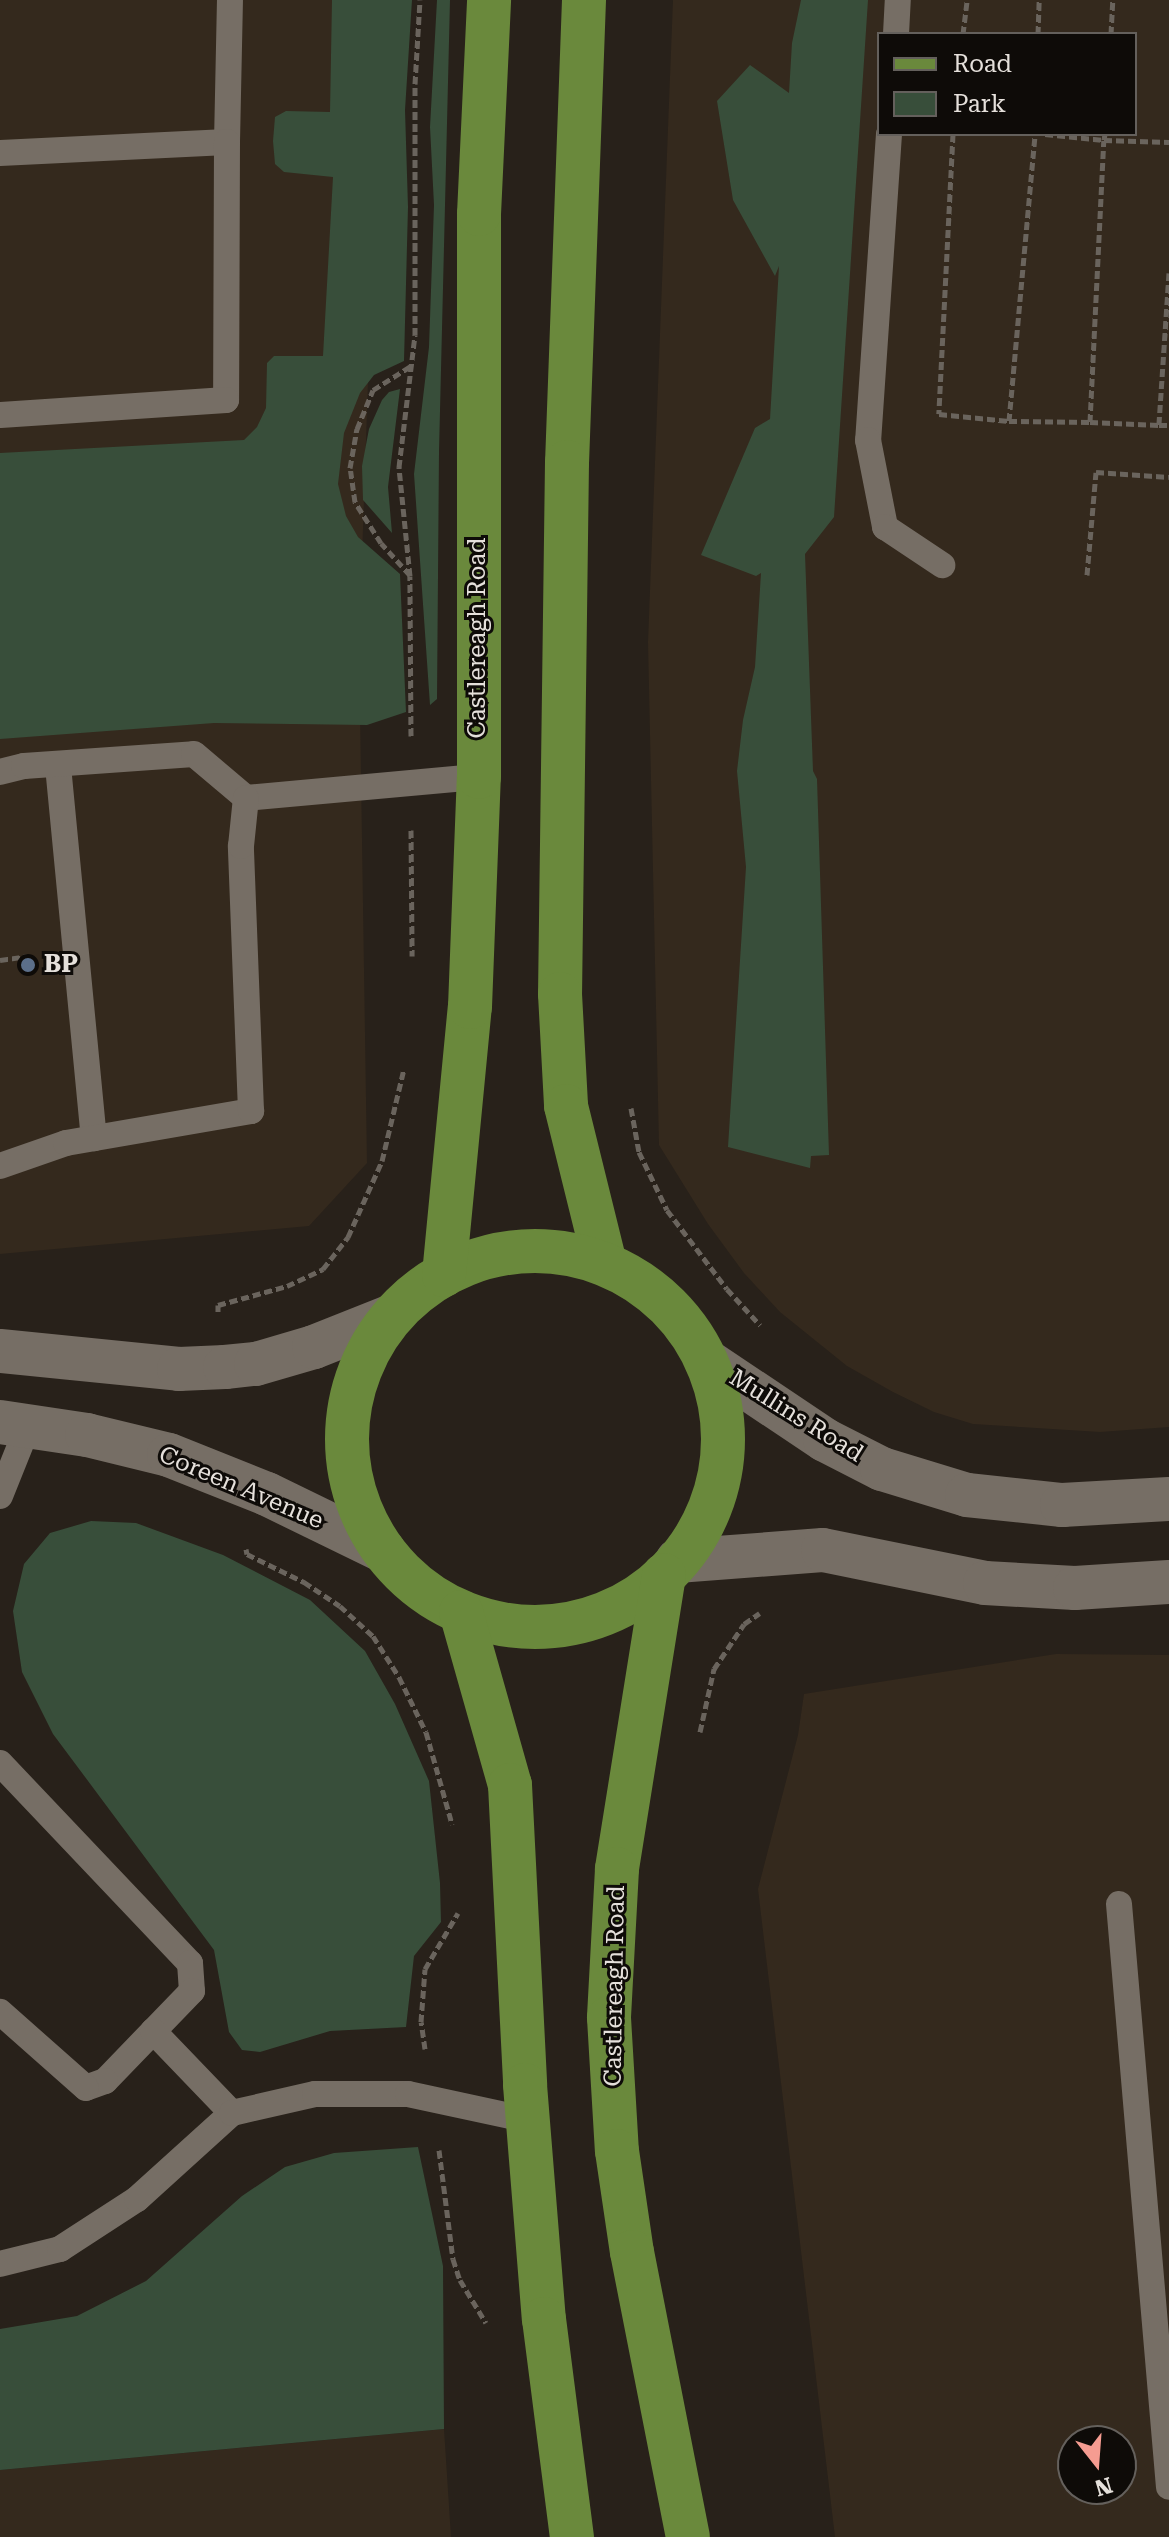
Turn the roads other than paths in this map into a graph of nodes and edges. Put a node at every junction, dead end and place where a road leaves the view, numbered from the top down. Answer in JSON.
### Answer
{"nodes":[{"id":1,"x":230,"y":0,"type":"edge"},
{"id":2,"x":489,"y":0,"type":"edge"},
{"id":3,"x":584,"y":0,"type":"edge"},
{"id":4,"x":898,"y":0,"type":"edge"},
{"id":5,"x":896,"y":32,"type":"edge"},
{"id":6,"x":889,"y":136,"type":"edge"},
{"id":7,"x":227,"y":142,"type":"junction"},
{"id":8,"x":0,"y":153,"type":"edge"},
{"id":9,"x":0,"y":415,"type":"edge"},
{"id":10,"x":942,"y":565,"type":"dead end"},
{"id":11,"x":58,"y":766,"type":"junction"},
{"id":12,"x":0,"y":772,"type":"edge"},
{"id":13,"x":479,"y":777,"type":"junction"},
{"id":14,"x":246,"y":798,"type":"junction"},
{"id":15,"x":94,"y":1138,"type":"junction"},
{"id":16,"x":0,"y":1166,"type":"edge"},
{"id":17,"x":605,"y":1264,"type":"junction"},
{"id":18,"x":444,"y":1275,"type":"junction"},
{"id":19,"x":392,"y":1316,"type":"junction"},
{"id":20,"x":0,"y":1351,"type":"edge"},
{"id":21,"x":707,"y":1361,"type":"junction"},
{"id":22,"x":14,"y":1424,"type":"edge"},
{"id":23,"x":0,"y":1496,"type":"edge"},
{"id":24,"x":1169,"y":1499,"type":"edge"},
{"id":25,"x":384,"y":1551,"type":"junction"},
{"id":26,"x":670,"y":1568,"type":"junction"},
{"id":27,"x":1169,"y":1582,"type":"edge"},
{"id":28,"x":461,"y":1612,"type":"junction"},
{"id":29,"x":0,"y":1763,"type":"edge"},
{"id":30,"x":1119,"y":1904,"type":"dead end"},
{"id":31,"x":0,"y":2012,"type":"edge"},
{"id":32,"x":153,"y":2031,"type":"junction"},
{"id":33,"x":232,"y":2113,"type":"junction"},
{"id":34,"x":528,"y":2120,"type":"junction"},
{"id":35,"x":0,"y":2264,"type":"edge"},
{"id":36,"x":1169,"y":2487,"type":"edge"},
{"id":37,"x":572,"y":2537,"type":"edge"},
{"id":38,"x":688,"y":2537,"type":"edge"}],
"edges":[{"from":1,"to":7,"type":"lane"},
{"from":2,"to":13,"type":"main road","name":"Castlereagh Road"},
{"from":3,"to":17,"type":"main road"},
{"from":4,"to":5,"type":"lane"},
{"from":6,"to":10,"type":"lane"},
{"from":7,"to":8,"type":"lane"},
{"from":7,"to":9,"type":"lane"},
{"from":11,"to":12,"type":"lane"},
{"from":11,"to":14,"type":"lane"},
{"from":11,"to":15,"type":"lane"},
{"from":13,"to":14,"type":"lane"},
{"from":13,"to":18,"type":"main road","name":"Castlereagh Road"},
{"from":14,"to":15,"type":"lane"},
{"from":15,"to":16,"type":"lane"},
{"from":17,"to":18,"type":"main road"},
{"from":17,"to":21,"type":"main road"},
{"from":18,"to":19,"type":"main road"},
{"from":19,"to":20,"type":"street"},
{"from":19,"to":25,"type":"main road"},
{"from":21,"to":24,"type":"street","name":"Mullins Road"},
{"from":21,"to":26,"type":"main road"},
{"from":22,"to":23,"type":"lane"},
{"from":22,"to":25,"type":"street","name":"Coreen Avenue"},
{"from":25,"to":28,"type":"main road"},
{"from":26,"to":27,"type":"street"},
{"from":26,"to":28,"type":"main road"},
{"from":26,"to":38,"type":"main road","name":"Castlereagh Road"},
{"from":28,"to":34,"type":"main road"},
{"from":29,"to":32,"type":"lane"},
{"from":30,"to":36,"type":"lane"},
{"from":31,"to":32,"type":"lane"},
{"from":32,"to":33,"type":"lane"},
{"from":33,"to":34,"type":"lane"},
{"from":33,"to":35,"type":"lane"},
{"from":34,"to":37,"type":"main road"}]}
